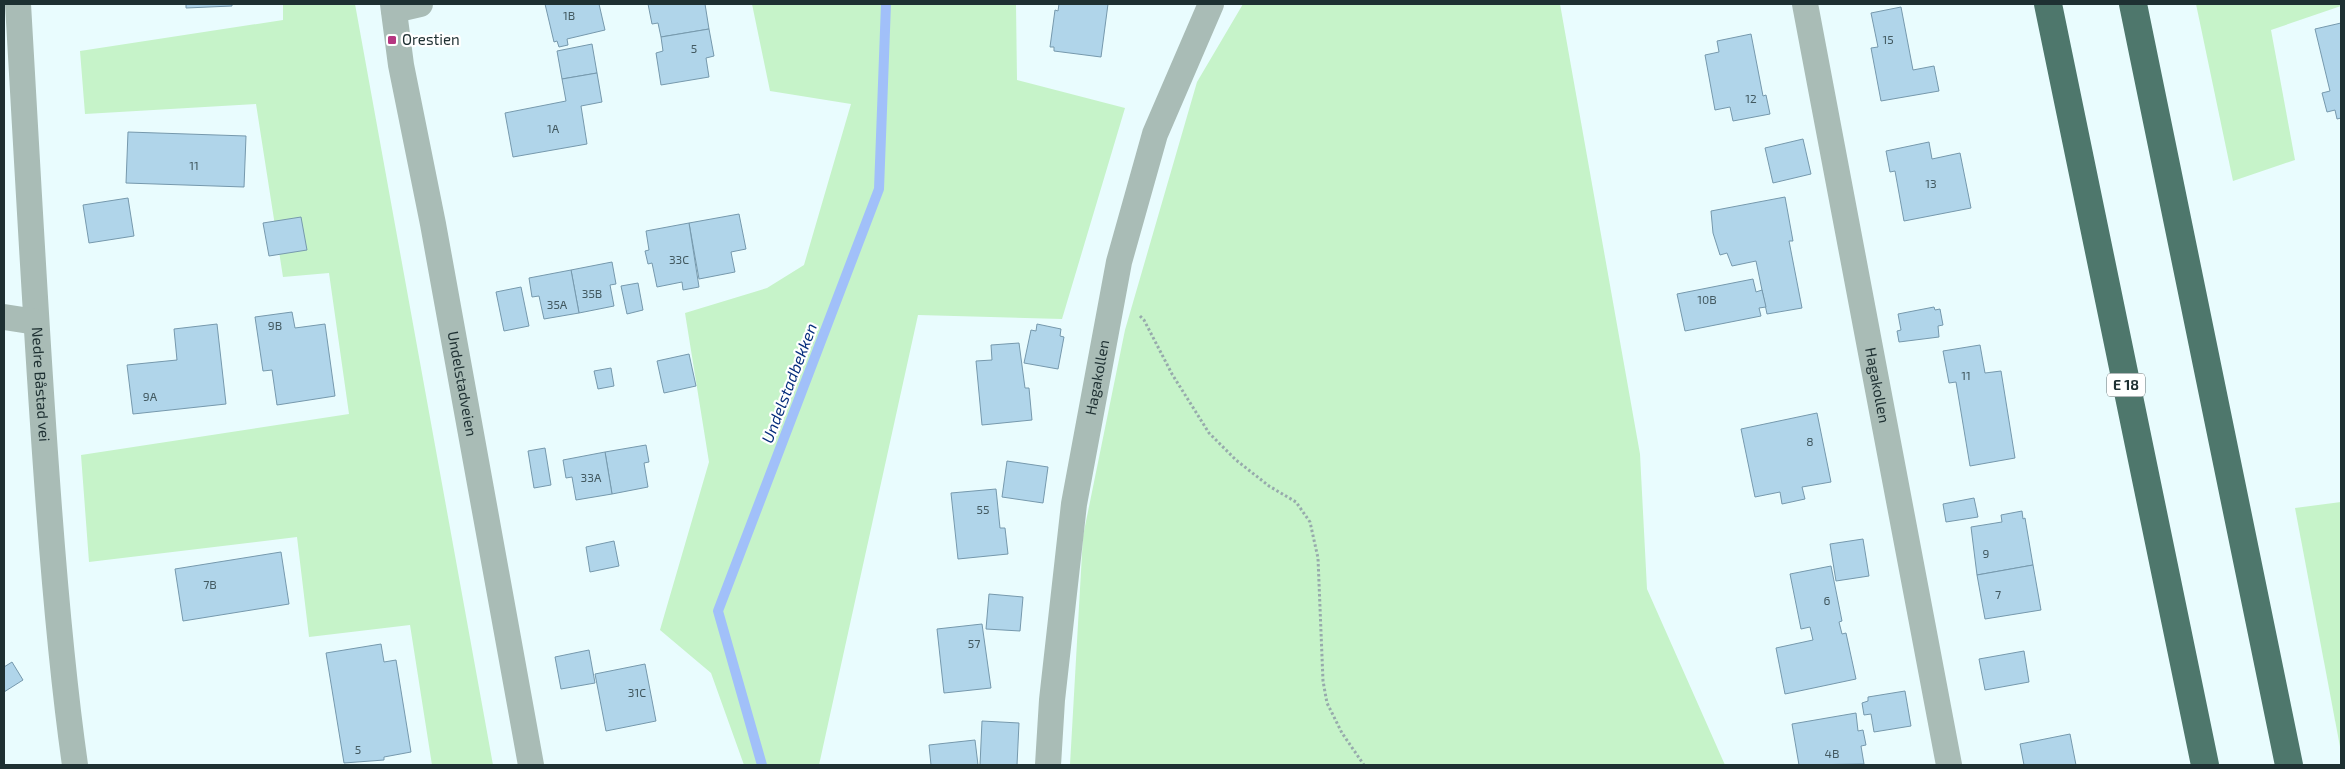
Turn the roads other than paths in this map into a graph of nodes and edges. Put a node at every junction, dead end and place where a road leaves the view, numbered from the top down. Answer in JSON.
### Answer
{"nodes":[{"id":1,"x":18,"y":4,"type":"edge"},
{"id":2,"x":420,"y":4,"type":"edge"},
{"id":3,"x":1211,"y":4,"type":"edge"},
{"id":4,"x":1805,"y":4,"type":"edge"},
{"id":5,"x":2048,"y":4,"type":"edge"},
{"id":6,"x":2133,"y":4,"type":"edge"},
{"id":7,"x":393,"y":7,"type":"edge"},
{"id":8,"x":4,"y":317,"type":"edge"},
{"id":9,"x":36,"y":322,"type":"junction"},
{"id":10,"x":75,"y":765,"type":"edge"},
{"id":11,"x":531,"y":765,"type":"edge"},
{"id":12,"x":1048,"y":765,"type":"edge"},
{"id":13,"x":1950,"y":765,"type":"edge"},
{"id":14,"x":2205,"y":765,"type":"edge"},
{"id":15,"x":2290,"y":765,"type":"edge"}],
"edges":[{"from":1,"to":9,"type":"street","name":"Nedre Båstad vei"},
{"from":2,"to":7,"type":"street"},
{"from":3,"to":12,"type":"street","name":"Hagakollen"},
{"from":4,"to":13,"type":"street","name":"Hagakollen"},
{"from":5,"to":14,"type":"highway","number":"E 18"},
{"from":6,"to":15,"type":"highway"},
{"from":7,"to":11,"type":"street","name":"Undelstadveien"},
{"from":8,"to":9,"type":"street"},
{"from":9,"to":10,"type":"street","name":"Nedre Båstad vei"}]}
